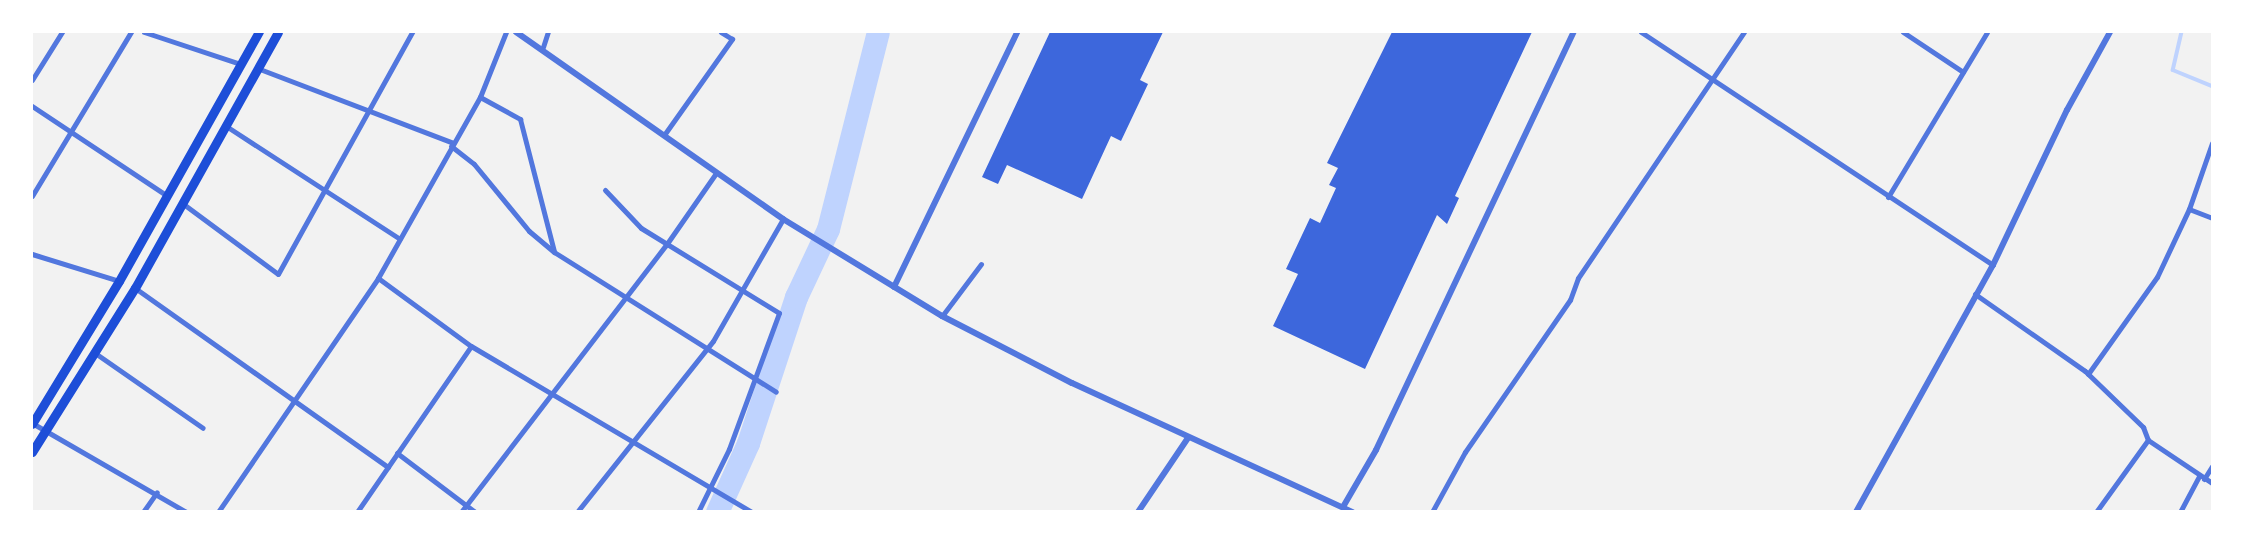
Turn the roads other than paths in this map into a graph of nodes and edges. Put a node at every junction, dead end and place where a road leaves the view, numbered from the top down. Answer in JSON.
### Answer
{"nodes":[{"id":1,"x":62,"y":32,"type":"edge"},
{"id":2,"x":131,"y":32,"type":"edge"},
{"id":3,"x":144,"y":32,"type":"edge"},
{"id":4,"x":259,"y":32,"type":"edge"},
{"id":5,"x":278,"y":32,"type":"edge"},
{"id":6,"x":412,"y":32,"type":"edge"},
{"id":7,"x":506,"y":32,"type":"edge"},
{"id":8,"x":516,"y":32,"type":"edge"},
{"id":9,"x":548,"y":32,"type":"edge"},
{"id":10,"x":721,"y":32,"type":"edge"},
{"id":11,"x":1017,"y":32,"type":"edge"},
{"id":12,"x":1574,"y":32,"type":"edge"},
{"id":13,"x":1642,"y":32,"type":"edge"},
{"id":14,"x":1744,"y":32,"type":"edge"},
{"id":15,"x":1903,"y":32,"type":"edge"},
{"id":16,"x":1987,"y":32,"type":"edge"},
{"id":17,"x":2110,"y":32,"type":"edge"},
{"id":18,"x":544,"y":47,"type":"junction"},
{"id":19,"x":241,"y":64,"type":"junction"},
{"id":20,"x":257,"y":68,"type":"junction"},
{"id":21,"x":1963,"y":72,"type":"junction"},
{"id":22,"x":1711,"y":79,"type":"junction"},
{"id":23,"x":32,"y":80,"type":"edge"},
{"id":24,"x":480,"y":97,"type":"junction"},
{"id":25,"x":32,"y":106,"type":"edge"},
{"id":26,"x":370,"y":109,"type":"junction"},
{"id":27,"x":226,"y":126,"type":"junction"},
{"id":28,"x":71,"y":132,"type":"junction"},
{"id":29,"x":664,"y":135,"type":"junction"},
{"id":30,"x":2213,"y":143,"type":"edge"},
{"id":31,"x":452,"y":144,"type":"junction"},
{"id":32,"x":716,"y":173,"type":"junction"},
{"id":33,"x":324,"y":190,"type":"junction"},
{"id":34,"x":605,"y":190,"type":"dead end"},
{"id":35,"x":166,"y":195,"type":"junction"},
{"id":36,"x":32,"y":196,"type":"edge"},
{"id":37,"x":1888,"y":197,"type":"junction"},
{"id":38,"x":182,"y":202,"type":"junction"},
{"id":39,"x":2189,"y":209,"type":"junction"},
{"id":40,"x":2213,"y":218,"type":"edge"},
{"id":41,"x":783,"y":219,"type":"junction"},
{"id":42,"x":400,"y":239,"type":"junction"},
{"id":43,"x":666,"y":245,"type":"junction"},
{"id":44,"x":554,"y":252,"type":"junction"},
{"id":45,"x":32,"y":255,"type":"edge"},
{"id":46,"x":981,"y":264,"type":"dead end"},
{"id":47,"x":1993,"y":265,"type":"junction"},
{"id":48,"x":379,"y":278,"type":"junction"},
{"id":49,"x":119,"y":281,"type":"junction"},
{"id":50,"x":894,"y":287,"type":"junction"},
{"id":51,"x":135,"y":289,"type":"junction"},
{"id":52,"x":744,"y":293,"type":"junction"},
{"id":53,"x":1975,"y":295,"type":"junction"},
{"id":54,"x":626,"y":298,"type":"junction"},
{"id":55,"x":942,"y":316,"type":"junction"},
{"id":56,"x":471,"y":346,"type":"junction"},
{"id":57,"x":707,"y":349,"type":"junction"},
{"id":58,"x":95,"y":353,"type":"junction"},
{"id":59,"x":2088,"y":374,"type":"junction"},
{"id":60,"x":757,"y":380,"type":"junction"},
{"id":61,"x":776,"y":391,"type":"dead end"},
{"id":62,"x":551,"y":394,"type":"junction"},
{"id":63,"x":294,"y":401,"type":"junction"},
{"id":64,"x":32,"y":423,"type":"edge"},
{"id":65,"x":203,"y":428,"type":"dead end"},
{"id":66,"x":46,"y":430,"type":"junction"},
{"id":67,"x":1188,"y":438,"type":"junction"},
{"id":68,"x":2148,"y":440,"type":"junction"},
{"id":69,"x":633,"y":442,"type":"junction"},
{"id":70,"x":32,"y":452,"type":"edge"},
{"id":71,"x":397,"y":453,"type":"junction"},
{"id":72,"x":2213,"y":466,"type":"edge"},
{"id":73,"x":388,"y":467,"type":"junction"},
{"id":74,"x":2201,"y":478,"type":"junction"},
{"id":75,"x":2213,"y":483,"type":"edge"},
{"id":76,"x":713,"y":488,"type":"junction"},
{"id":77,"x":157,"y":492,"type":"junction"},
{"id":78,"x":466,"y":505,"type":"junction"},
{"id":79,"x":1342,"y":509,"type":"edge"},
{"id":80,"x":143,"y":512,"type":"edge"},
{"id":81,"x":186,"y":512,"type":"edge"},
{"id":82,"x":218,"y":512,"type":"edge"},
{"id":83,"x":357,"y":512,"type":"edge"},
{"id":84,"x":461,"y":512,"type":"edge"},
{"id":85,"x":475,"y":512,"type":"edge"},
{"id":86,"x":577,"y":512,"type":"edge"},
{"id":87,"x":698,"y":512,"type":"edge"},
{"id":88,"x":752,"y":512,"type":"edge"},
{"id":89,"x":1138,"y":512,"type":"edge"},
{"id":90,"x":1353,"y":512,"type":"edge"},
{"id":91,"x":1432,"y":512,"type":"edge"},
{"id":92,"x":1856,"y":512,"type":"edge"},
{"id":93,"x":2096,"y":512,"type":"edge"},
{"id":94,"x":2180,"y":512,"type":"edge"}],
"edges":[{"from":1,"to":23,"type":"street"},
{"from":2,"to":28,"type":"street"},
{"from":3,"to":19,"type":"street"},
{"from":4,"to":19,"type":"highway"},
{"from":5,"to":20,"type":"highway"},
{"from":6,"to":26,"type":"street"},
{"from":7,"to":24,"type":"street"},
{"from":8,"to":18,"type":"street"},
{"from":9,"to":18,"type":"street"},
{"from":10,"to":29,"type":"street"},
{"from":11,"to":50,"type":"street"},
{"from":12,"to":79,"type":"street"},
{"from":13,"to":22,"type":"street"},
{"from":14,"to":22,"type":"street"},
{"from":15,"to":21,"type":"street"},
{"from":16,"to":21,"type":"street"},
{"from":17,"to":47,"type":"street"},
{"from":18,"to":29,"type":"street"},
{"from":19,"to":35,"type":"highway"},
{"from":20,"to":26,"type":"street"},
{"from":20,"to":27,"type":"highway"},
{"from":21,"to":37,"type":"street"},
{"from":22,"to":37,"type":"street"},
{"from":22,"to":91,"type":"street"},
{"from":24,"to":31,"type":"street"},
{"from":24,"to":44,"type":"street"},
{"from":25,"to":28,"type":"street"},
{"from":26,"to":31,"type":"street"},
{"from":26,"to":33,"type":"street"},
{"from":27,"to":33,"type":"street"},
{"from":27,"to":38,"type":"highway"},
{"from":28,"to":35,"type":"street"},
{"from":28,"to":36,"type":"street"},
{"from":29,"to":32,"type":"street"},
{"from":30,"to":39,"type":"street"},
{"from":31,"to":42,"type":"street"},
{"from":31,"to":44,"type":"street"},
{"from":32,"to":41,"type":"street"},
{"from":32,"to":43,"type":"street"},
{"from":33,"to":38,"type":"street"},
{"from":33,"to":42,"type":"street"},
{"from":34,"to":43,"type":"street"},
{"from":35,"to":49,"type":"highway"},
{"from":37,"to":47,"type":"street"},
{"from":38,"to":51,"type":"highway"},
{"from":39,"to":40,"type":"street"},
{"from":39,"to":59,"type":"street"},
{"from":41,"to":50,"type":"street"},
{"from":41,"to":52,"type":"street"},
{"from":42,"to":48,"type":"street"},
{"from":43,"to":52,"type":"street"},
{"from":43,"to":54,"type":"street"},
{"from":44,"to":54,"type":"street"},
{"from":45,"to":49,"type":"street"},
{"from":46,"to":55,"type":"street"},
{"from":47,"to":53,"type":"street"},
{"from":48,"to":56,"type":"street"},
{"from":48,"to":63,"type":"street"},
{"from":49,"to":64,"type":"highway"},
{"from":50,"to":55,"type":"street"},
{"from":51,"to":58,"type":"highway"},
{"from":51,"to":63,"type":"street"},
{"from":52,"to":57,"type":"street"},
{"from":52,"to":60,"type":"street"},
{"from":53,"to":59,"type":"street"},
{"from":53,"to":92,"type":"street"},
{"from":54,"to":57,"type":"street"},
{"from":54,"to":62,"type":"street"},
{"from":55,"to":67,"type":"street"},
{"from":56,"to":62,"type":"street"},
{"from":56,"to":71,"type":"street"},
{"from":57,"to":60,"type":"street"},
{"from":57,"to":69,"type":"street"},
{"from":58,"to":65,"type":"street"},
{"from":58,"to":66,"type":"highway"},
{"from":59,"to":68,"type":"street"},
{"from":60,"to":61,"type":"street"},
{"from":60,"to":76,"type":"street"},
{"from":62,"to":69,"type":"street"},
{"from":62,"to":78,"type":"street"},
{"from":63,"to":73,"type":"street"},
{"from":63,"to":82,"type":"street"},
{"from":64,"to":66,"type":"street"},
{"from":66,"to":70,"type":"highway"},
{"from":66,"to":77,"type":"street"},
{"from":67,"to":79,"type":"street"},
{"from":67,"to":89,"type":"street"},
{"from":68,"to":74,"type":"street"},
{"from":68,"to":93,"type":"street"},
{"from":69,"to":76,"type":"street"},
{"from":69,"to":86,"type":"street"},
{"from":71,"to":73,"type":"street"},
{"from":71,"to":78,"type":"street"},
{"from":72,"to":74,"type":"street"},
{"from":73,"to":83,"type":"street"},
{"from":74,"to":75,"type":"street"},
{"from":74,"to":94,"type":"street"},
{"from":76,"to":87,"type":"street"},
{"from":76,"to":88,"type":"street"},
{"from":77,"to":80,"type":"street"},
{"from":77,"to":81,"type":"street"},
{"from":78,"to":84,"type":"street"},
{"from":78,"to":85,"type":"street"},
{"from":79,"to":90,"type":"street"}]}
